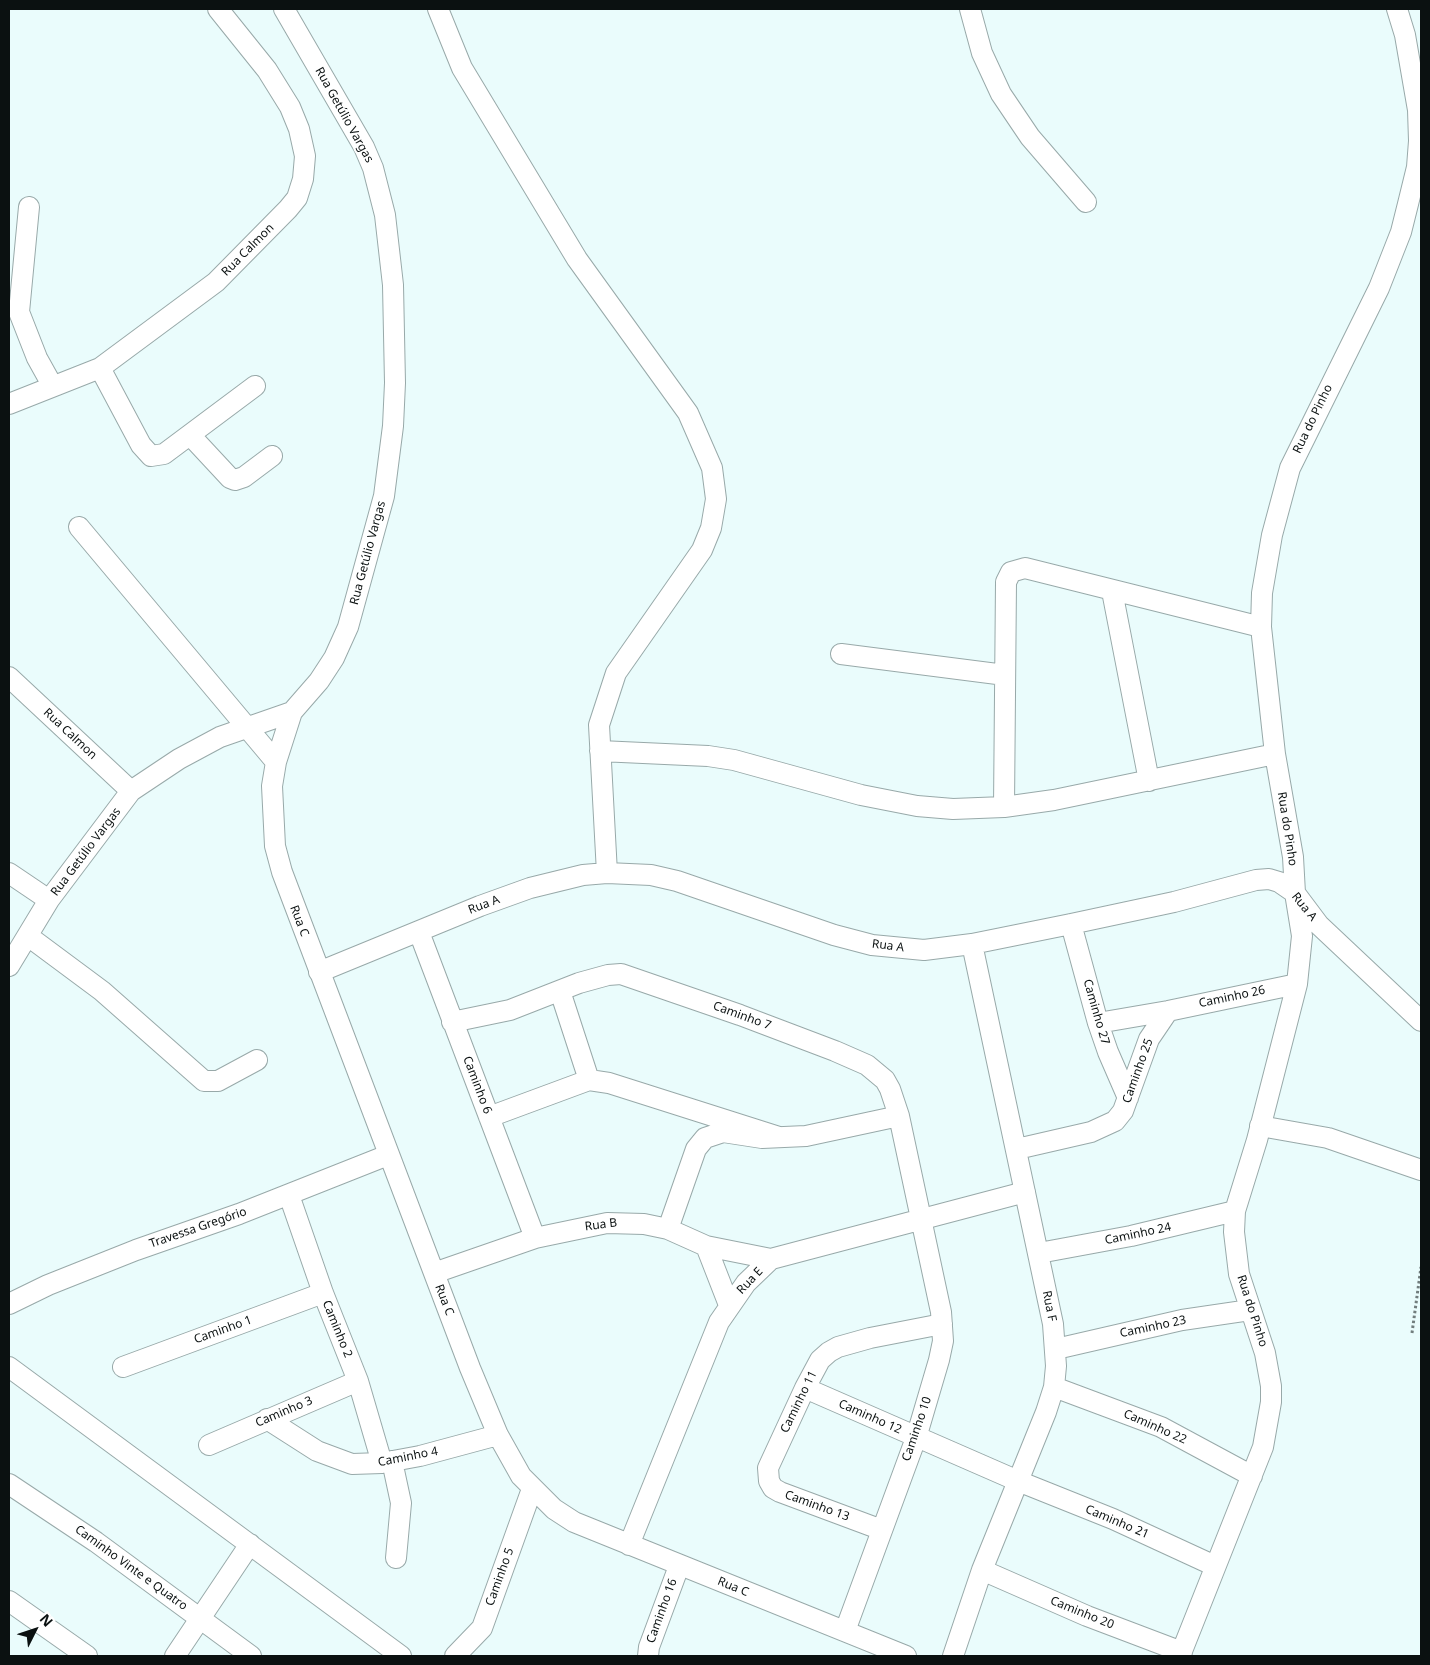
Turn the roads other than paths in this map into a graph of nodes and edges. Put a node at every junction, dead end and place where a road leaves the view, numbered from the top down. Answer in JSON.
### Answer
{"nodes":[{"id":1,"x":218,"y":9,"type":"edge"},
{"id":2,"x":284,"y":9,"type":"edge"},
{"id":3,"x":438,"y":9,"type":"edge"},
{"id":4,"x":970,"y":9,"type":"edge"},
{"id":5,"x":1398,"y":9,"type":"edge"},
{"id":6,"x":1086,"y":202,"type":"dead end"},
{"id":7,"x":29,"y":207,"type":"dead end"},
{"id":8,"x":100,"y":368,"type":"junction"},
{"id":9,"x":52,"y":385,"type":"junction"},
{"id":10,"x":255,"y":386,"type":"dead end"},
{"id":11,"x":9,"y":404,"type":"edge"},
{"id":12,"x":190,"y":435,"type":"junction"},
{"id":13,"x":272,"y":456,"type":"dead end"},
{"id":14,"x":79,"y":527,"type":"dead end"},
{"id":15,"x":1112,"y":591,"type":"junction"},
{"id":16,"x":1261,"y":627,"type":"junction"},
{"id":17,"x":842,"y":654,"type":"dead end"},
{"id":18,"x":1005,"y":675,"type":"junction"},
{"id":19,"x":9,"y":676,"type":"edge"},
{"id":20,"x":292,"y":712,"type":"junction"},
{"id":21,"x":248,"y":725,"type":"junction"},
{"id":22,"x":600,"y":751,"type":"junction"},
{"id":23,"x":1275,"y":754,"type":"junction"},
{"id":24,"x":276,"y":762,"type":"junction"},
{"id":25,"x":1149,"y":782,"type":"junction"},
{"id":26,"x":131,"y":791,"type":"junction"},
{"id":27,"x":1004,"y":807,"type":"junction"},
{"id":28,"x":9,"y":873,"type":"edge"},
{"id":29,"x":607,"y":873,"type":"junction"},
{"id":30,"x":1294,"y":893,"type":"junction"},
{"id":31,"x":49,"y":900,"type":"junction"},
{"id":32,"x":1071,"y":924,"type":"junction"},
{"id":33,"x":424,"y":930,"type":"junction"},
{"id":34,"x":28,"y":936,"type":"junction"},
{"id":35,"x":972,"y":944,"type":"junction"},
{"id":36,"x":9,"y":966,"type":"edge"},
{"id":37,"x":318,"y":972,"type":"junction"},
{"id":38,"x":1297,"y":984,"type":"junction"},
{"id":39,"x":560,"y":990,"type":"junction"},
{"id":40,"x":1168,"y":1011,"type":"junction"},
{"id":41,"x":458,"y":1020,"type":"junction"},
{"id":42,"x":1421,"y":1020,"type":"edge"},
{"id":43,"x":1098,"y":1023,"type":"junction"},
{"id":44,"x":257,"y":1060,"type":"dead end"},
{"id":45,"x":589,"y":1080,"type":"junction"},
{"id":46,"x":1128,"y":1098,"type":"junction"},
{"id":47,"x":898,"y":1116,"type":"junction"},
{"id":48,"x":489,"y":1118,"type":"junction"},
{"id":49,"x":1260,"y":1126,"type":"junction"},
{"id":50,"x":778,"y":1137,"type":"junction"},
{"id":51,"x":1017,"y":1149,"type":"junction"},
{"id":52,"x":388,"y":1155,"type":"junction"},
{"id":53,"x":1421,"y":1170,"type":"edge"},
{"id":54,"x":1026,"y":1192,"type":"junction"},
{"id":55,"x":289,"y":1195,"type":"junction"},
{"id":56,"x":1236,"y":1211,"type":"junction"},
{"id":57,"x":921,"y":1221,"type":"junction"},
{"id":58,"x":668,"y":1229,"type":"junction"},
{"id":59,"x":535,"y":1238,"type":"junction"},
{"id":60,"x":706,"y":1246,"type":"junction"},
{"id":61,"x":1039,"y":1253,"type":"junction"},
{"id":62,"x":771,"y":1259,"type":"junction"},
{"id":63,"x":434,"y":1273,"type":"junction"},
{"id":64,"x":323,"y":1293,"type":"junction"},
{"id":65,"x":9,"y":1304,"type":"edge"},
{"id":66,"x":729,"y":1305,"type":"junction"},
{"id":67,"x":1250,"y":1310,"type":"junction"},
{"id":68,"x":942,"y":1324,"type":"junction"},
{"id":69,"x":1056,"y":1349,"type":"junction"},
{"id":70,"x":9,"y":1367,"type":"edge"},
{"id":71,"x":123,"y":1367,"type":"dead end"},
{"id":72,"x":358,"y":1381,"type":"junction"},
{"id":73,"x":804,"y":1388,"type":"junction"},
{"id":74,"x":1054,"y":1388,"type":"junction"},
{"id":75,"x":267,"y":1419,"type":"junction"},
{"id":76,"x":498,"y":1435,"type":"junction"},
{"id":77,"x":916,"y":1438,"type":"junction"},
{"id":78,"x":210,"y":1445,"type":"dead end"},
{"id":79,"x":387,"y":1462,"type":"junction"},
{"id":80,"x":768,"y":1468,"type":"joint"},
{"id":81,"x":1252,"y":1476,"type":"junction"},
{"id":82,"x":1018,"y":1481,"type":"junction"},
{"id":83,"x":9,"y":1484,"type":"edge"},
{"id":84,"x":532,"y":1488,"type":"junction"},
{"id":85,"x":882,"y":1530,"type":"junction"},
{"id":86,"x":250,"y":1544,"type":"junction"},
{"id":87,"x":629,"y":1545,"type":"junction"},
{"id":88,"x":396,"y":1558,"type":"dead end"},
{"id":89,"x":679,"y":1566,"type":"junction"},
{"id":90,"x":1215,"y":1566,"type":"junction"},
{"id":91,"x":982,"y":1570,"type":"junction"},
{"id":92,"x":9,"y":1601,"type":"edge"},
{"id":93,"x":201,"y":1619,"type":"junction"},
{"id":94,"x":845,"y":1631,"type":"junction"},
{"id":95,"x":1182,"y":1655,"type":"edge"},
{"id":96,"x":87,"y":1656,"type":"edge"},
{"id":97,"x":175,"y":1656,"type":"edge"},
{"id":98,"x":251,"y":1656,"type":"edge"},
{"id":99,"x":401,"y":1656,"type":"edge"},
{"id":100,"x":455,"y":1656,"type":"edge"},
{"id":101,"x":648,"y":1656,"type":"edge"},
{"id":102,"x":906,"y":1656,"type":"edge"},
{"id":103,"x":953,"y":1656,"type":"edge"}],
"edges":[{"from":1,"to":8,"type":"street","name":"Rua Calmon"},
{"from":2,"to":20,"type":"street","name":"Rua Getúlio Vargas"},
{"from":3,"to":22,"type":"street"},
{"from":4,"to":6,"type":"street"},
{"from":5,"to":16,"type":"street","name":"Rua do Pinho"},
{"from":7,"to":9,"type":"street"},
{"from":8,"to":9,"type":"street","name":"Rua Calmon"},
{"from":8,"to":12,"type":"street"},
{"from":9,"to":11,"type":"street","name":"Rua Calmon"},
{"from":10,"to":12,"type":"street"},
{"from":12,"to":13,"type":"street"},
{"from":14,"to":21,"type":"street"},
{"from":15,"to":16,"type":"street"},
{"from":15,"to":18,"type":"street"},
{"from":15,"to":25,"type":"street"},
{"from":16,"to":23,"type":"street","name":"Rua do Pinho"},
{"from":17,"to":18,"type":"street"},
{"from":18,"to":27,"type":"street"},
{"from":19,"to":26,"type":"street","name":"Rua Calmon"},
{"from":20,"to":21,"type":"street","name":"Rua Getúlio Vargas"},
{"from":20,"to":24,"type":"street","name":"Rua C"},
{"from":21,"to":24,"type":"street"},
{"from":21,"to":26,"type":"street","name":"Rua Getúlio Vargas"},
{"from":22,"to":27,"type":"street"},
{"from":22,"to":29,"type":"street"},
{"from":23,"to":25,"type":"street"},
{"from":23,"to":30,"type":"street","name":"Rua do Pinho"},
{"from":24,"to":37,"type":"street","name":"Rua C"},
{"from":25,"to":27,"type":"street"},
{"from":26,"to":31,"type":"street","name":"Rua Getúlio Vargas"},
{"from":28,"to":31,"type":"street"},
{"from":29,"to":33,"type":"street","name":"Rua A"},
{"from":29,"to":35,"type":"street","name":"Rua A"},
{"from":30,"to":32,"type":"street","name":"Rua A"},
{"from":30,"to":38,"type":"street","name":"Rua do Pinho"},
{"from":30,"to":42,"type":"street","name":"Rua A"},
{"from":31,"to":34,"type":"street","name":"Rua Getúlio Vargas"},
{"from":32,"to":35,"type":"street","name":"Rua A"},
{"from":32,"to":43,"type":"street","name":"Caminho 27"},
{"from":33,"to":37,"type":"street","name":"Rua A"},
{"from":33,"to":41,"type":"street","name":"Caminho 6"},
{"from":34,"to":36,"type":"street","name":"Rua Getúlio Vargas"},
{"from":34,"to":44,"type":"street"},
{"from":35,"to":51,"type":"street","name":"Rua F"},
{"from":37,"to":52,"type":"street","name":"Rua C"},
{"from":38,"to":40,"type":"street","name":"Caminho 26"},
{"from":38,"to":49,"type":"street","name":"Rua do Pinho"},
{"from":39,"to":41,"type":"street","name":"Caminho 7"},
{"from":39,"to":45,"type":"street"},
{"from":39,"to":47,"type":"street","name":"Caminho 7"},
{"from":40,"to":43,"type":"street","name":"Caminho 26"},
{"from":40,"to":46,"type":"street","name":"Caminho 25"},
{"from":41,"to":48,"type":"street","name":"Caminho 6"},
{"from":43,"to":46,"type":"street","name":"Caminho 27"},
{"from":45,"to":48,"type":"street"},
{"from":45,"to":50,"type":"street"},
{"from":46,"to":51,"type":"street","name":"Caminho 25"},
{"from":47,"to":50,"type":"street"},
{"from":47,"to":57,"type":"street","name":"Caminho 7"},
{"from":48,"to":59,"type":"street","name":"Caminho 6"},
{"from":49,"to":53,"type":"street"},
{"from":49,"to":56,"type":"street","name":"Rua do Pinho"},
{"from":50,"to":58,"type":"street"},
{"from":51,"to":54,"type":"street","name":"Rua F"},
{"from":52,"to":55,"type":"street","name":"Travessa Gregório"},
{"from":52,"to":63,"type":"street","name":"Rua C"},
{"from":54,"to":57,"type":"street","name":"Rua E"},
{"from":54,"to":61,"type":"street","name":"Rua F"},
{"from":55,"to":64,"type":"street","name":"Caminho 2"},
{"from":55,"to":65,"type":"street","name":"Travessa Gregório"},
{"from":56,"to":61,"type":"street","name":"Caminho 24"},
{"from":56,"to":67,"type":"street","name":"Rua do Pinho"},
{"from":57,"to":62,"type":"street","name":"Rua E"},
{"from":57,"to":68,"type":"street","name":"Caminho 10"},
{"from":58,"to":59,"type":"street","name":"Rua B"},
{"from":58,"to":60,"type":"street","name":"Rua B"},
{"from":59,"to":63,"type":"street","name":"Rua B"},
{"from":60,"to":62,"type":"street","name":"Rua B"},
{"from":60,"to":66,"type":"street"},
{"from":61,"to":69,"type":"street","name":"Rua F"},
{"from":62,"to":66,"type":"street","name":"Rua E"},
{"from":63,"to":76,"type":"street","name":"Rua C"},
{"from":64,"to":71,"type":"street","name":"Caminho 1"},
{"from":64,"to":72,"type":"street","name":"Caminho 2"},
{"from":66,"to":87,"type":"street","name":"Rua E"},
{"from":67,"to":69,"type":"street","name":"Caminho 23"},
{"from":67,"to":81,"type":"street","name":"Rua do Pinho"},
{"from":68,"to":73,"type":"street","name":"Caminho 11"},
{"from":68,"to":77,"type":"street","name":"Caminho 10"},
{"from":69,"to":74,"type":"street","name":"Rua F"},
{"from":70,"to":86,"type":"street"},
{"from":72,"to":75,"type":"street","name":"Caminho 3"},
{"from":72,"to":79,"type":"street","name":"Caminho 2"},
{"from":73,"to":77,"type":"street","name":"Caminho 12"},
{"from":73,"to":80,"type":"street","name":"Caminho 11"},
{"from":74,"to":81,"type":"street","name":"Caminho 22"},
{"from":74,"to":82,"type":"street","name":"Rua F"},
{"from":75,"to":78,"type":"street","name":"Caminho 3"},
{"from":75,"to":79,"type":"street","name":"Caminho 4"},
{"from":76,"to":79,"type":"street","name":"Caminho 4"},
{"from":76,"to":84,"type":"street","name":"Rua C"},
{"from":77,"to":82,"type":"street","name":"Caminho 12"},
{"from":77,"to":85,"type":"street","name":"Caminho 10"},
{"from":79,"to":88,"type":"street","name":"Caminho 2"},
{"from":80,"to":85,"type":"street","name":"Caminho 13"},
{"from":81,"to":90,"type":"street","name":"Rua do Pinho"},
{"from":82,"to":90,"type":"street","name":"Caminho 21"},
{"from":82,"to":91,"type":"street","name":"Rua F"},
{"from":83,"to":93,"type":"street","name":"Caminho Vinte e Quatro"},
{"from":84,"to":87,"type":"street","name":"Rua C"},
{"from":84,"to":100,"type":"street","name":"Caminho 5"},
{"from":85,"to":94,"type":"street","name":"Caminho 10"},
{"from":86,"to":93,"type":"street"},
{"from":86,"to":99,"type":"street"},
{"from":87,"to":89,"type":"street","name":"Rua C"},
{"from":89,"to":94,"type":"street","name":"Rua C"},
{"from":89,"to":101,"type":"street","name":"Caminho 16"},
{"from":90,"to":95,"type":"street","name":"Rua do Pinho"},
{"from":91,"to":95,"type":"street","name":"Caminho 20"},
{"from":91,"to":103,"type":"street","name":"Rua F"},
{"from":92,"to":96,"type":"street"},
{"from":93,"to":97,"type":"street"},
{"from":93,"to":98,"type":"street","name":"Caminho Vinte e Quatro"},
{"from":94,"to":102,"type":"street","name":"Rua C"}]}
